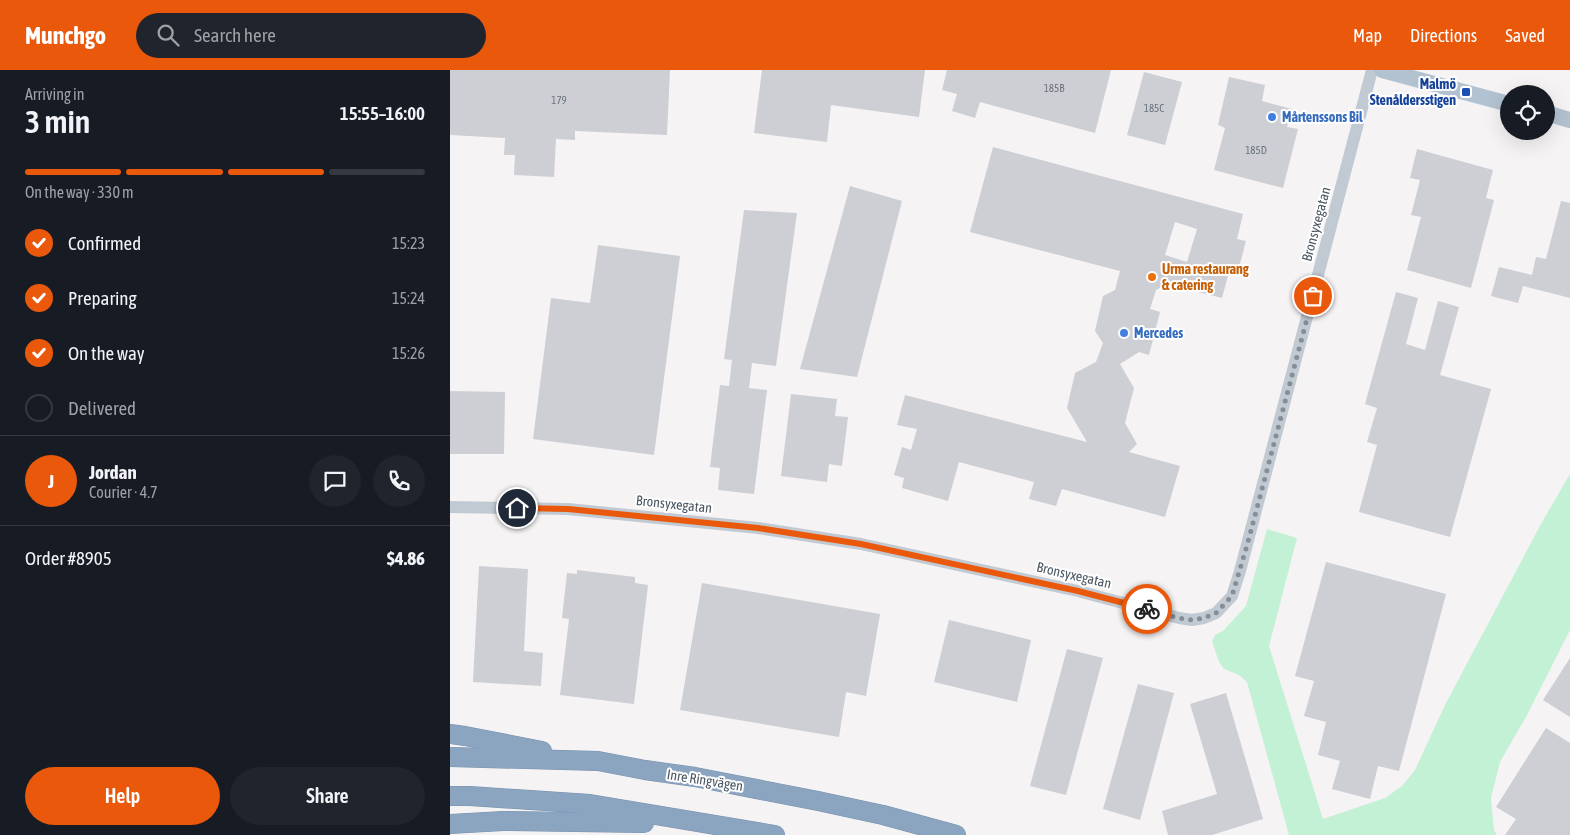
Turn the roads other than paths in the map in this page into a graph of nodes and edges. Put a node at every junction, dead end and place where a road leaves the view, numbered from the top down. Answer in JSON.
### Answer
{"nodes":[{"id":1,"x":1372,"y":70,"type":"edge"},
{"id":2,"x":1382,"y":70,"type":"edge"},
{"id":3,"x":1500,"y":102,"type":"edge"},
{"id":4,"x":1555,"y":116,"type":"edge"},
{"id":5,"x":1570,"y":120,"type":"edge"},
{"id":6,"x":450,"y":507,"type":"edge"},
{"id":7,"x":450,"y":734,"type":"edge"},
{"id":8,"x":450,"y":757,"type":"edge"},
{"id":9,"x":598,"y":761,"type":"junction"},
{"id":10,"x":450,"y":796,"type":"edge"},
{"id":11,"x":450,"y":824,"type":"edge"},
{"id":12,"x":709,"y":824,"type":"junction"},
{"id":13,"x":775,"y":835,"type":"edge"},
{"id":14,"x":956,"y":835,"type":"edge"}],
"edges":[{"from":1,"to":6,"type":"street","name":"Bronsyxegatan"},
{"from":2,"to":3,"type":"main road"},
{"from":4,"to":5,"type":"main road"},
{"from":7,"to":9,"type":"highway"},
{"from":8,"to":9,"type":"highway","name":"Inre Ringvägen"},
{"from":9,"to":14,"type":"highway","name":"Inre Ringvägen"},
{"from":10,"to":12,"type":"highway"},
{"from":11,"to":12,"type":"highway"},
{"from":12,"to":13,"type":"highway"}]}
